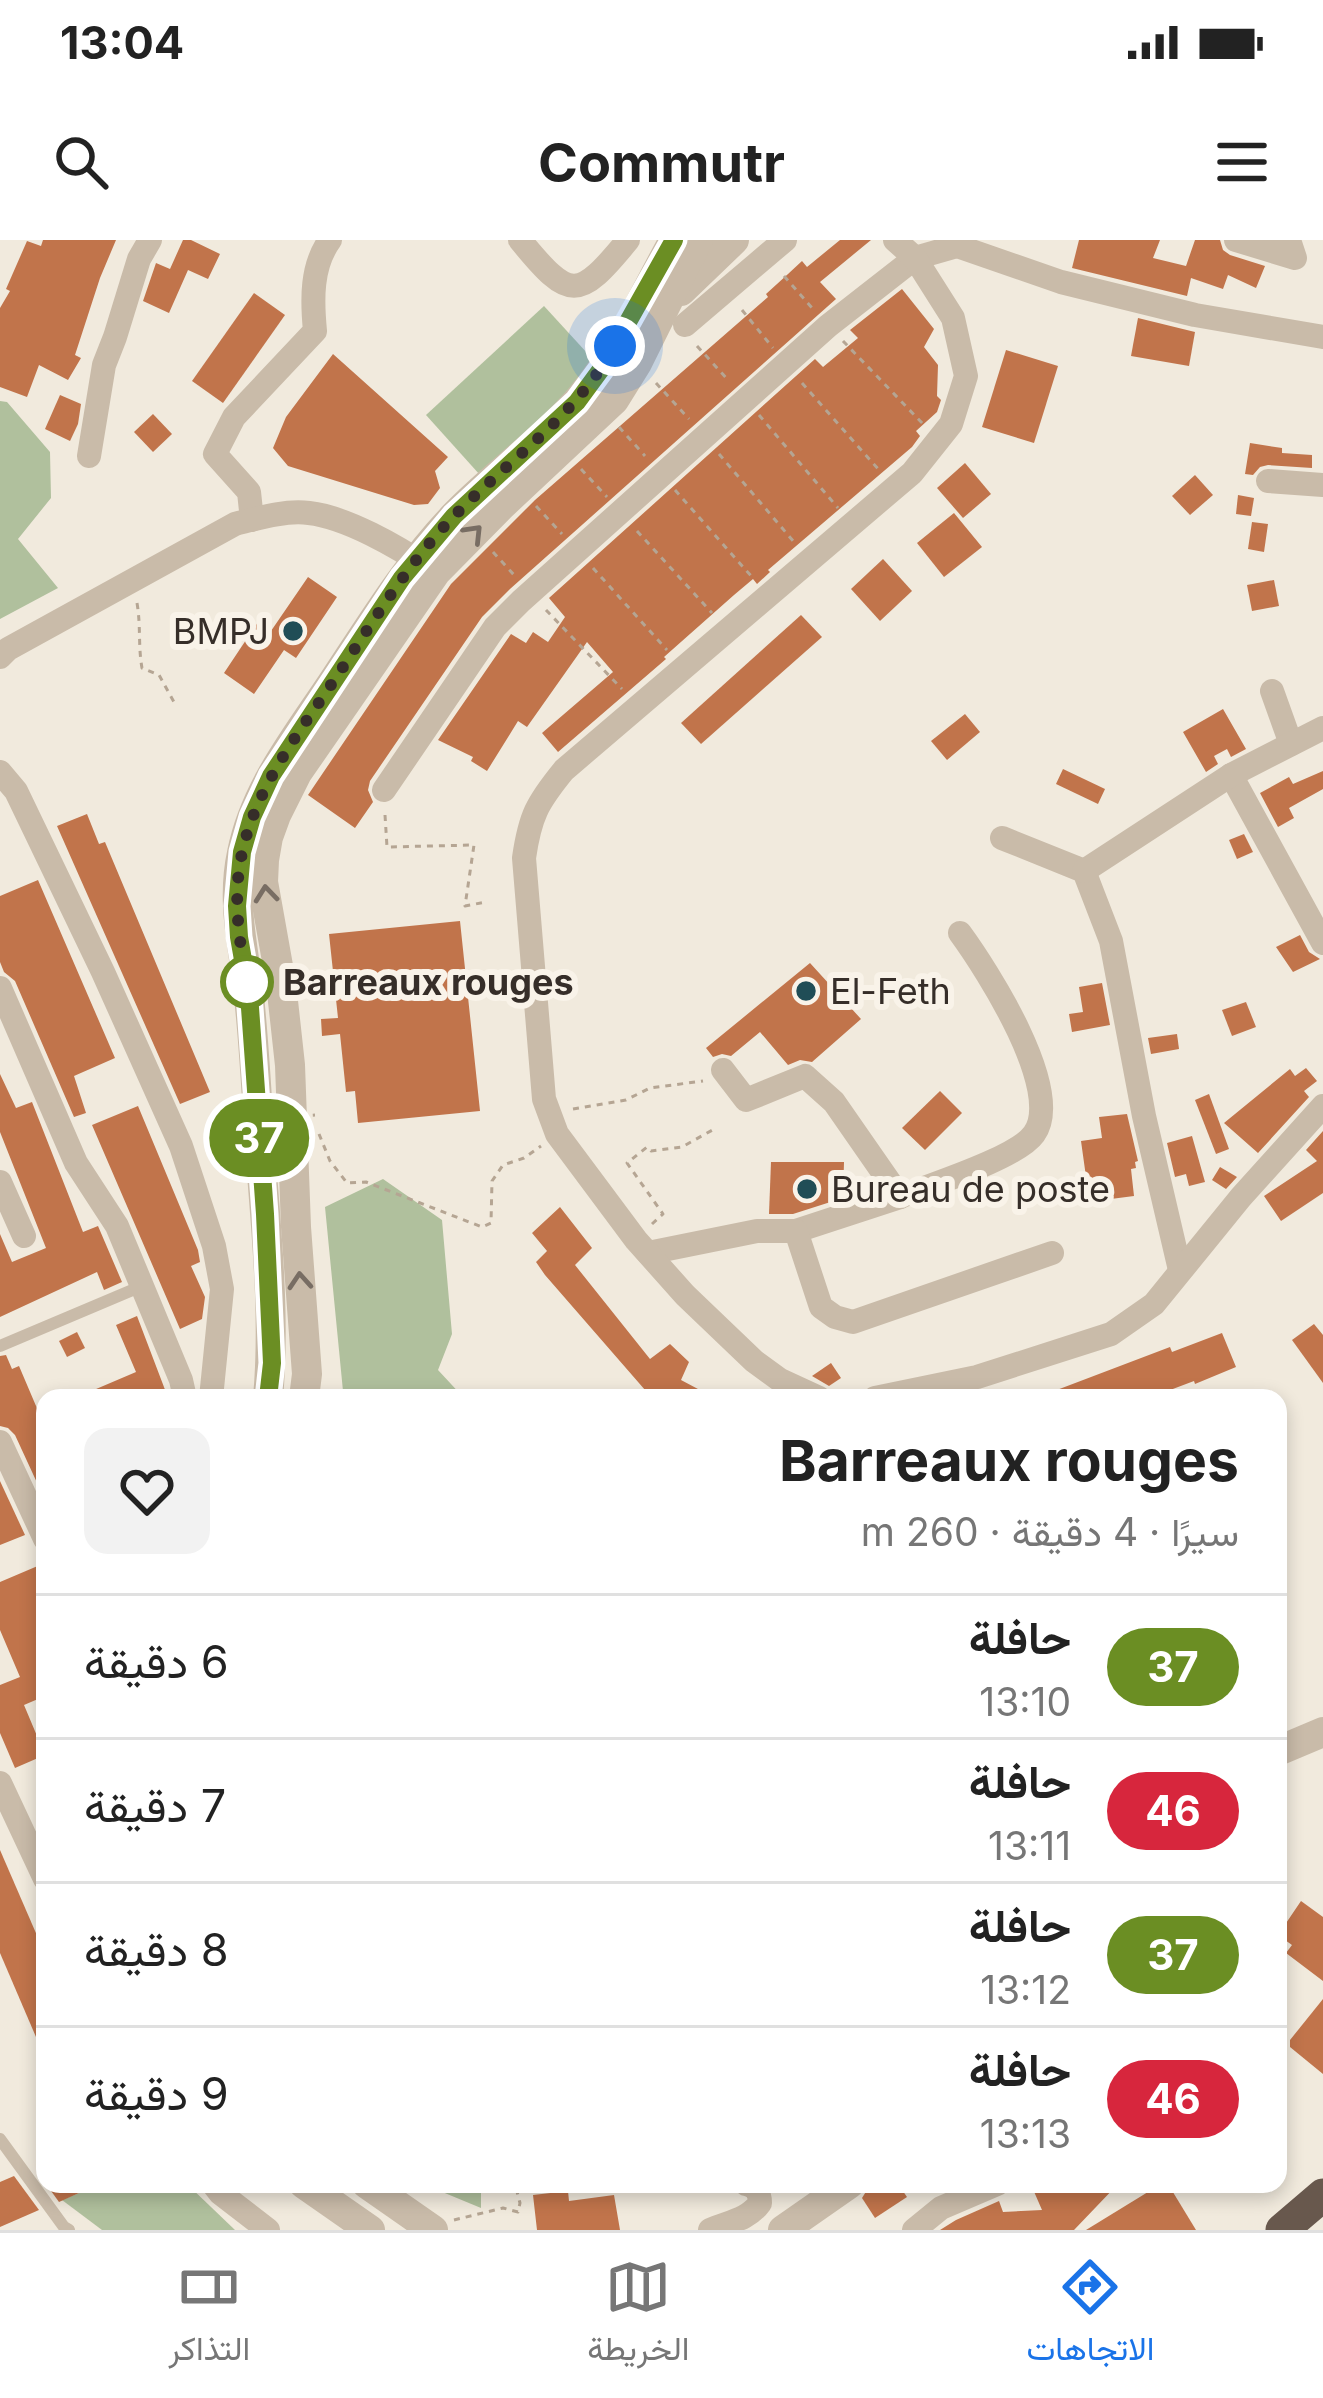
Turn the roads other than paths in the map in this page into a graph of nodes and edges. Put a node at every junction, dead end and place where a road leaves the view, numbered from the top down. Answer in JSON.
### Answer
{"nodes":[{"id":1,"x":150,"y":240,"type":"edge"},
{"id":2,"x":330,"y":240,"type":"edge"},
{"id":3,"x":520,"y":240,"type":"edge"},
{"id":4,"x":628,"y":240,"type":"edge"},
{"id":5,"x":674,"y":240,"type":"edge"},
{"id":6,"x":698,"y":240,"type":"edge"},
{"id":7,"x":734,"y":240,"type":"edge"},
{"id":8,"x":785,"y":240,"type":"edge"},
{"id":9,"x":895,"y":240,"type":"edge"},
{"id":10,"x":1236,"y":240,"type":"edge"},
{"id":11,"x":1289,"y":240,"type":"edge"},
{"id":12,"x":915,"y":258,"type":"junction"},
{"id":13,"x":682,"y":326,"type":"junction"},
{"id":14,"x":1323,"y":338,"type":"edge"},
{"id":15,"x":89,"y":456,"type":"dead end"},
{"id":16,"x":1268,"y":482,"type":"dead end"},
{"id":17,"x":1323,"y":485,"type":"edge"},
{"id":18,"x":252,"y":520,"type":"junction"},
{"id":19,"x":426,"y":566,"type":"junction"},
{"id":20,"x":0,"y":657,"type":"edge"},
{"id":21,"x":1272,"y":691,"type":"dead end"},
{"id":22,"x":1323,"y":728,"type":"edge"},
{"id":23,"x":1291,"y":744,"type":"junction"},
{"id":24,"x":0,"y":772,"type":"edge"},
{"id":25,"x":1231,"y":775,"type":"junction"},
{"id":26,"x":384,"y":790,"type":"road end"},
{"id":27,"x":258,"y":835,"type":"junction"},
{"id":28,"x":1002,"y":838,"type":"dead end"},
{"id":29,"x":1084,"y":871,"type":"junction"},
{"id":30,"x":960,"y":933,"type":"dead end"},
{"id":31,"x":1323,"y":944,"type":"edge"},
{"id":32,"x":0,"y":988,"type":"edge"},
{"id":33,"x":726,"y":1074,"type":"road end"},
{"id":34,"x":1323,"y":1106,"type":"edge"},
{"id":35,"x":0,"y":1182,"type":"edge"},
{"id":36,"x":900,"y":1197,"type":"junction"},
{"id":37,"x":796,"y":1231,"type":"junction"},
{"id":38,"x":24,"y":1236,"type":"dead end"},
{"id":39,"x":647,"y":1253,"type":"junction"},
{"id":40,"x":1052,"y":1253,"type":"dead end"},
{"id":41,"x":1180,"y":1270,"type":"junction"},
{"id":42,"x":142,"y":1286,"type":"junction"},
{"id":43,"x":0,"y":1346,"type":"edge"},
{"id":44,"x":977,"y":1377,"type":"junction"},
{"id":45,"x":183,"y":1389,"type":"edge"},
{"id":46,"x":212,"y":1389,"type":"edge"},
{"id":47,"x":269,"y":1389,"type":"edge"},
{"id":48,"x":305,"y":1389,"type":"edge"},
{"id":49,"x":800,"y":1389,"type":"edge"},
{"id":50,"x":919,"y":1389,"type":"edge"},
{"id":51,"x":964,"y":1389,"type":"edge"},
{"id":52,"x":0,"y":1442,"type":"edge"},
{"id":53,"x":36,"y":1520,"type":"edge"},
{"id":54,"x":1323,"y":1732,"type":"edge"},
{"id":55,"x":1287,"y":1747,"type":"edge"},
{"id":56,"x":0,"y":1783,"type":"edge"},
{"id":57,"x":36,"y":1860,"type":"edge"},
{"id":58,"x":0,"y":2139,"type":"edge"},
{"id":59,"x":36,"y":2188,"type":"edge"},
{"id":60,"x":39,"y":2193,"type":"edge"},
{"id":61,"x":220,"y":2193,"type":"edge"},
{"id":62,"x":317,"y":2193,"type":"edge"},
{"id":63,"x":380,"y":2193,"type":"edge"},
{"id":64,"x":758,"y":2193,"type":"edge"},
{"id":65,"x":836,"y":2193,"type":"edge"},
{"id":66,"x":976,"y":2193,"type":"edge"},
{"id":67,"x":1323,"y":2195,"type":"edge"},
{"id":68,"x":430,"y":2228,"type":"edge"},
{"id":69,"x":70,"y":2230,"type":"edge"},
{"id":70,"x":268,"y":2230,"type":"edge"},
{"id":71,"x":370,"y":2230,"type":"edge"},
{"id":72,"x":710,"y":2230,"type":"edge"},
{"id":73,"x":783,"y":2230,"type":"edge"},
{"id":74,"x":914,"y":2230,"type":"edge"},
{"id":75,"x":1282,"y":2230,"type":"edge"}],
"edges":[{"from":1,"to":15,"type":"street"},
{"from":2,"to":18,"type":"street"},
{"from":3,"to":4,"type":"street"},
{"from":5,"to":19,"type":"street"},
{"from":6,"to":13,"type":"street"},
{"from":7,"to":13,"type":"street"},
{"from":8,"to":13,"type":"street"},
{"from":9,"to":12,"type":"street"},
{"from":10,"to":11,"type":"street"},
{"from":12,"to":14,"type":"street"},
{"from":12,"to":26,"type":"street"},
{"from":12,"to":39,"type":"street"},
{"from":19,"to":13,"type":"street","one_way":true},
{"from":16,"to":17,"type":"street"},
{"from":18,"to":19,"type":"street"},
{"from":18,"to":20,"type":"street"},
{"from":19,"to":27,"type":"street"},
{"from":21,"to":23,"type":"street"},
{"from":22,"to":23,"type":"street"},
{"from":23,"to":25,"type":"street"},
{"from":24,"to":46,"type":"street"},
{"from":25,"to":29,"type":"street"},
{"from":25,"to":31,"type":"street"},
{"from":27,"to":47,"type":"street"},
{"from":48,"to":27,"type":"street","one_way":true},
{"from":28,"to":29,"type":"street"},
{"from":29,"to":41,"type":"street"},
{"from":30,"to":36,"type":"street"},
{"from":32,"to":42,"type":"street"},
{"from":33,"to":36,"type":"street"},
{"from":34,"to":41,"type":"street"},
{"from":35,"to":38,"type":"street"},
{"from":36,"to":37,"type":"street"},
{"from":37,"to":39,"type":"street"},
{"from":37,"to":40,"type":"street"},
{"from":39,"to":49,"type":"street"},
{"from":41,"to":44,"type":"street"},
{"from":42,"to":43,"type":"lane"},
{"from":42,"to":45,"type":"street"},
{"from":44,"to":50,"type":"street"},
{"from":44,"to":51,"type":"street"},
{"from":52,"to":53,"type":"street"},
{"from":54,"to":55,"type":"street"},
{"from":56,"to":57,"type":"street"},
{"from":58,"to":59,"type":"lane"},
{"from":60,"to":69,"type":"lane"},
{"from":61,"to":70,"type":"street"},
{"from":62,"to":71,"type":"street"},
{"from":63,"to":68,"type":"street"},
{"from":64,"to":72,"type":"street"},
{"from":65,"to":73,"type":"street"},
{"from":66,"to":74,"type":"street"},
{"from":67,"to":75,"type":"highway"}]}
